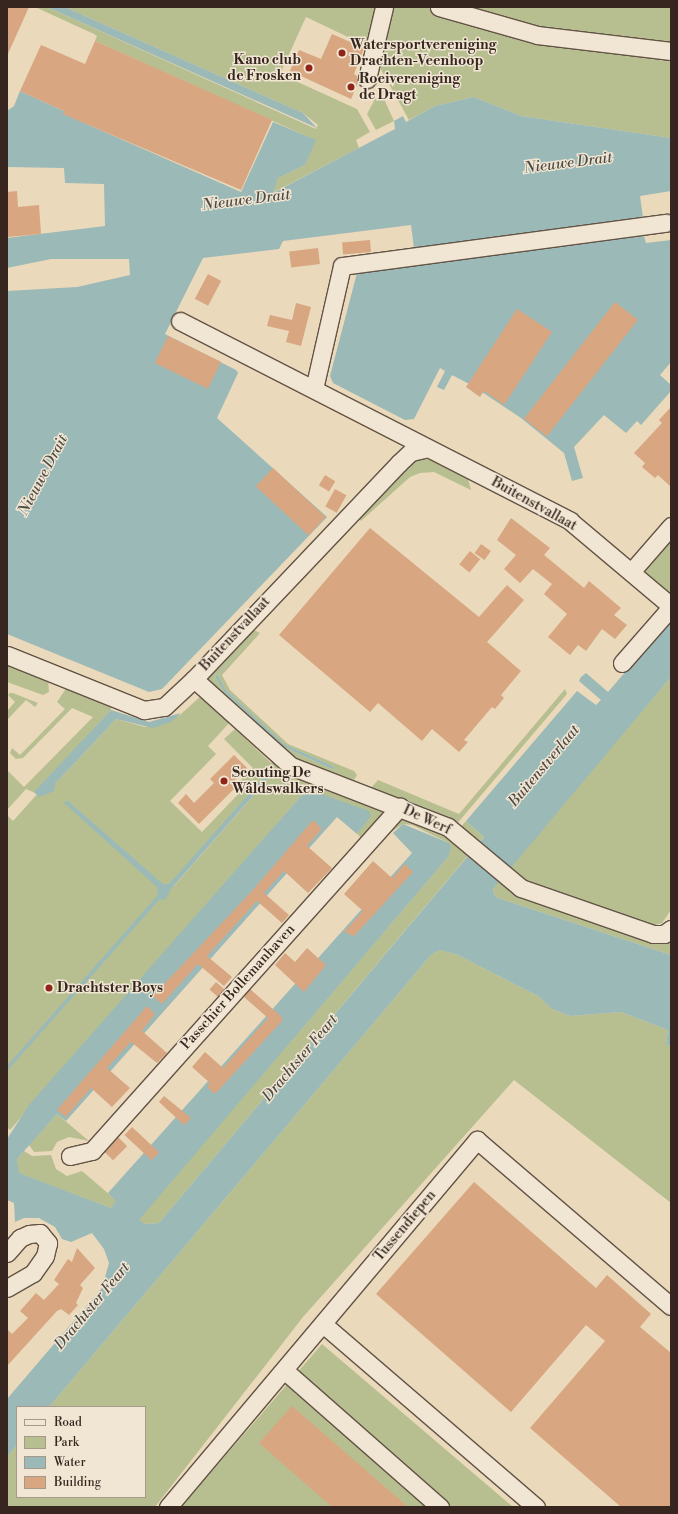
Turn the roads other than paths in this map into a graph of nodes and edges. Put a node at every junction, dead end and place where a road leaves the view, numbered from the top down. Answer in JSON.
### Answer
{"nodes":[{"id":1,"x":384,"y":7,"type":"edge"},
{"id":2,"x":439,"y":7,"type":"edge"},
{"id":3,"x":671,"y":51,"type":"edge"},
{"id":4,"x":368,"y":79,"type":"dead end"},
{"id":5,"x":666,"y":223,"type":"dead end"},
{"id":6,"x":180,"y":321,"type":"dead end"},
{"id":7,"x":314,"y":388,"type":"junction"},
{"id":8,"x":428,"y":448,"type":"junction"},
{"id":9,"x":671,"y":526,"type":"edge"},
{"id":10,"x":631,"y":572,"type":"junction"},
{"id":11,"x":671,"y":606,"type":"edge"},
{"id":12,"x":7,"y":655,"type":"edge"},
{"id":13,"x":622,"y":663,"type":"dead end"},
{"id":14,"x":194,"y":679,"type":"junction"},
{"id":15,"x":400,"y":807,"type":"junction"},
{"id":16,"x":671,"y":929,"type":"edge"},
{"id":17,"x":70,"y":1156,"type":"dead end"},
{"id":18,"x":7,"y":1253,"type":"edge"},
{"id":19,"x":7,"y":1288,"type":"edge"},
{"id":20,"x":671,"y":1306,"type":"edge"},
{"id":21,"x":323,"y":1324,"type":"junction"},
{"id":22,"x":284,"y":1370,"type":"junction"},
{"id":23,"x":168,"y":1507,"type":"edge"},
{"id":24,"x":440,"y":1507,"type":"edge"},
{"id":25,"x":536,"y":1507,"type":"edge"}],
"edges":[{"from":1,"to":4,"type":"street"},
{"from":2,"to":3,"type":"street"},
{"from":5,"to":7,"type":"street"},
{"from":6,"to":7,"type":"street","name":"Buitenstvallaat"},
{"from":7,"to":8,"type":"street","name":"Buitenstvallaat"},
{"from":8,"to":10,"type":"street","name":"Buitenstvallaat"},
{"from":8,"to":14,"type":"street","name":"Buitenstvallaat"},
{"from":9,"to":10,"type":"street"},
{"from":10,"to":11,"type":"street","name":"Buitenstvallaat"},
{"from":11,"to":13,"type":"street","name":"Buitenstvallaat"},
{"from":12,"to":14,"type":"street","name":"Buitenstvallaat"},
{"from":14,"to":15,"type":"street","name":"De Werf"},
{"from":15,"to":16,"type":"street","name":"De Werf"},
{"from":15,"to":17,"type":"street","name":"Passchier Bollemanhaven"},
{"from":18,"to":19,"type":"street"},
{"from":20,"to":21,"type":"street","name":"Tussendiepen"},
{"from":21,"to":22,"type":"street","name":"Tussendiepen"},
{"from":21,"to":25,"type":"street"},
{"from":22,"to":23,"type":"street","name":"Tussendiepen"},
{"from":22,"to":24,"type":"street"}]}
